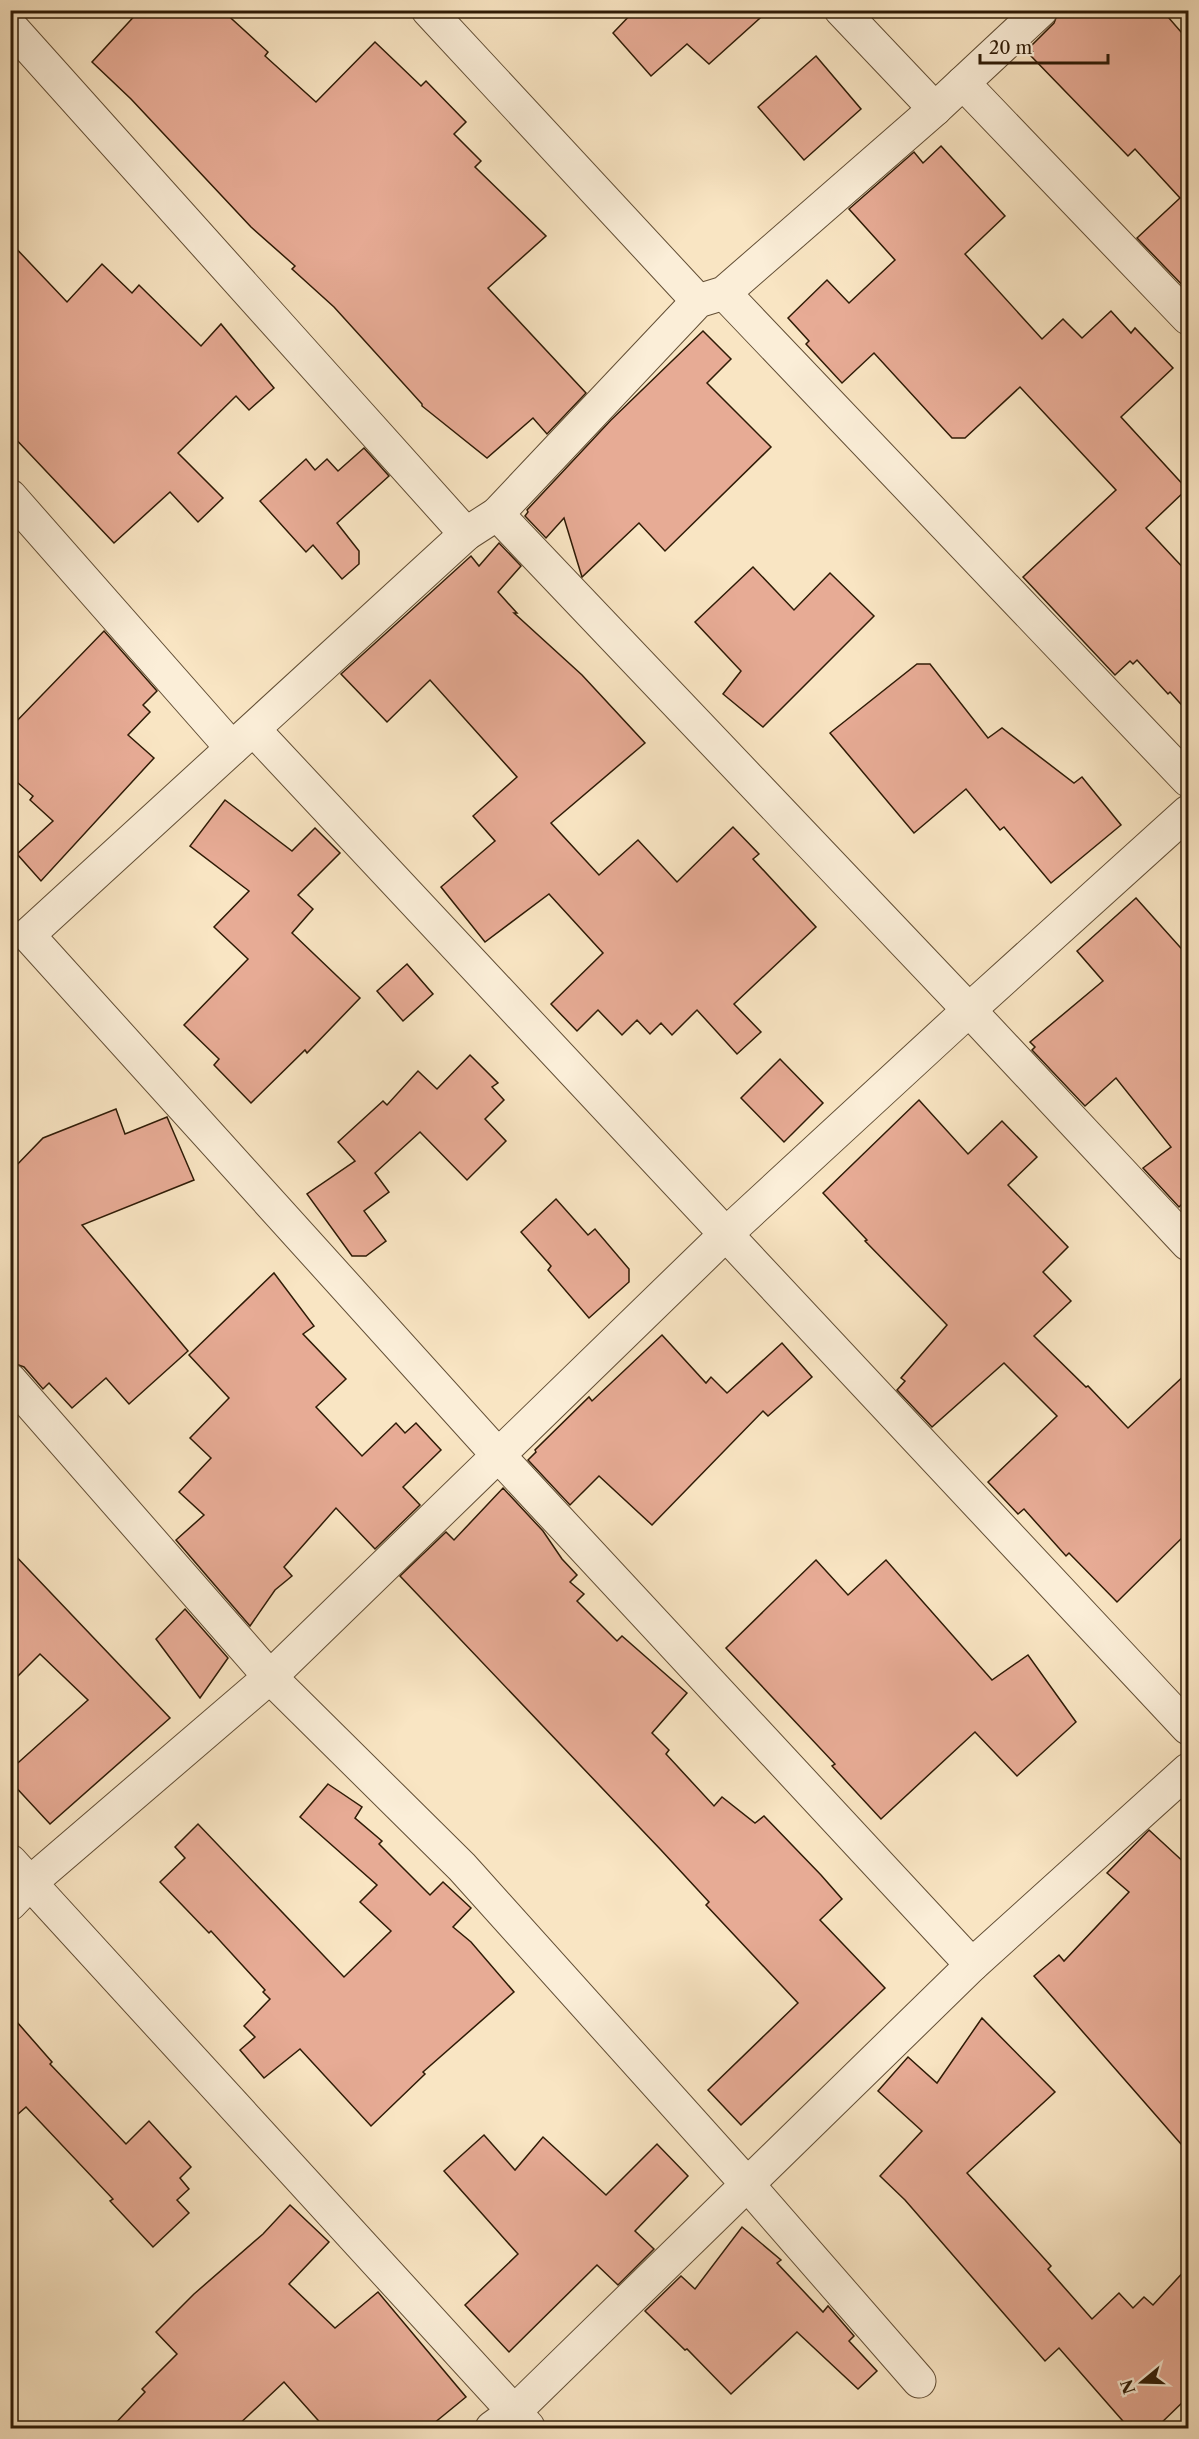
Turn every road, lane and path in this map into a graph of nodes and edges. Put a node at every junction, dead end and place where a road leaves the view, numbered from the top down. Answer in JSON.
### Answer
{"nodes":[{"id":1,"x":428,"y":10,"type":"edge"},
{"id":2,"x":841,"y":10,"type":"edge"},
{"id":3,"x":1041,"y":10,"type":"edge"},
{"id":4,"x":10,"y":26,"type":"edge"},
{"id":5,"x":963,"y":83,"type":"junction"},
{"id":6,"x":935,"y":109,"type":"junction"},
{"id":7,"x":711,"y":297,"type":"junction"},
{"id":8,"x":1188,"y":318,"type":"edge"},
{"id":9,"x":10,"y":496,"type":"edge"},
{"id":10,"x":497,"y":514,"type":"junction"},
{"id":11,"x":466,"y":534,"type":"junction"},
{"id":12,"x":243,"y":739,"type":"junction"},
{"id":13,"x":1188,"y":780,"type":"edge"},
{"id":14,"x":1188,"y":812,"type":"edge"},
{"id":15,"x":17,"y":940,"type":"edge"},
{"id":16,"x":969,"y":1010,"type":"junction"},
{"id":17,"x":726,"y":1234,"type":"junction"},
{"id":18,"x":1188,"y":1244,"type":"edge"},
{"id":19,"x":10,"y":1380,"type":"edge"},
{"id":20,"x":498,"y":1455,"type":"junction"},
{"id":21,"x":270,"y":1677,"type":"junction"},
{"id":22,"x":1188,"y":1728,"type":"edge"},
{"id":23,"x":1188,"y":1770,"type":"edge"},
{"id":24,"x":17,"y":1882,"type":"edge"},
{"id":25,"x":972,"y":1965,"type":"junction"},
{"id":26,"x":748,"y":2185,"type":"junction"},
{"id":27,"x":919,"y":2381,"type":"dead end"},
{"id":28,"x":512,"y":2423,"type":"edge"}],
"edges":[{"from":1,"to":7,"type":"street"},
{"from":2,"to":6,"type":"street"},
{"from":3,"to":5,"type":"street"},
{"from":4,"to":11,"type":"street"},
{"from":5,"to":6,"type":"street"},
{"from":5,"to":8,"type":"street"},
{"from":6,"to":7,"type":"street"},
{"from":7,"to":10,"type":"street"},
{"from":7,"to":13,"type":"street"},
{"from":9,"to":12,"type":"street"},
{"from":10,"to":11,"type":"street"},
{"from":10,"to":16,"type":"street"},
{"from":11,"to":12,"type":"street"},
{"from":12,"to":15,"type":"street"},
{"from":12,"to":17,"type":"street"},
{"from":14,"to":16,"type":"street"},
{"from":15,"to":20,"type":"street"},
{"from":16,"to":17,"type":"street"},
{"from":16,"to":18,"type":"street"},
{"from":17,"to":20,"type":"street"},
{"from":17,"to":22,"type":"street"},
{"from":19,"to":21,"type":"street"},
{"from":20,"to":21,"type":"street"},
{"from":20,"to":25,"type":"street"},
{"from":21,"to":24,"type":"street"},
{"from":21,"to":26,"type":"street"},
{"from":23,"to":25,"type":"street"},
{"from":24,"to":28,"type":"street"},
{"from":25,"to":26,"type":"street"},
{"from":26,"to":27,"type":"street"},
{"from":26,"to":28,"type":"street"}]}
